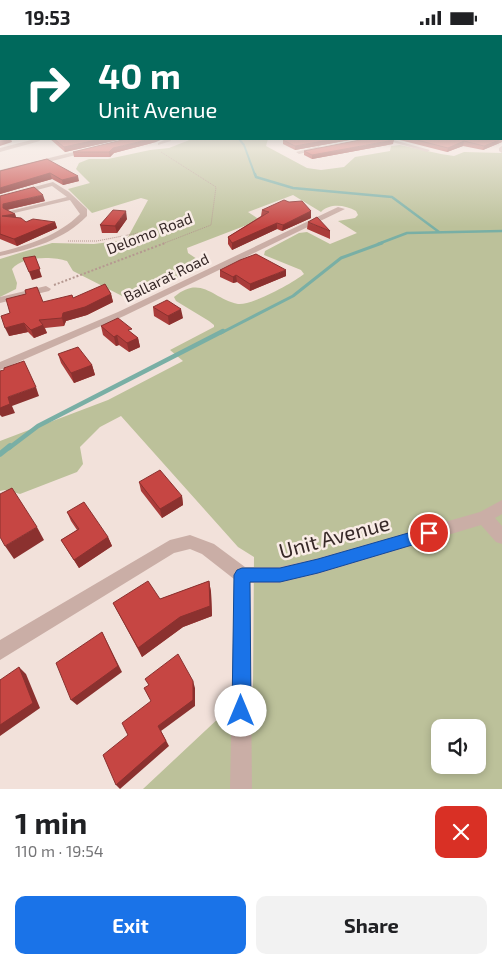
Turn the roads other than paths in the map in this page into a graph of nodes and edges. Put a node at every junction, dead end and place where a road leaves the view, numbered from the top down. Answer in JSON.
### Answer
{"nodes":[{"id":1,"x":62,"y":157,"type":"edge"},
{"id":2,"x":0,"y":173,"type":"edge"},
{"id":3,"x":0,"y":197,"type":"edge"},
{"id":4,"x":71,"y":198,"type":"junction"},
{"id":5,"x":341,"y":209,"type":"dead end"},
{"id":6,"x":10,"y":212,"type":"edge"},
{"id":7,"x":0,"y":255,"type":"edge"},
{"id":8,"x":46,"y":289,"type":"road end"},
{"id":9,"x":0,"y":300,"type":"edge"},
{"id":10,"x":0,"y":366,"type":"edge"},
{"id":11,"x":502,"y":506,"type":"edge"},
{"id":12,"x":484,"y":517,"type":"junction"},
{"id":13,"x":502,"y":537,"type":"edge"},
{"id":14,"x":242,"y":575,"type":"junction"},
{"id":15,"x":0,"y":651,"type":"edge"},
{"id":16,"x":241,"y":789,"type":"edge"}],
"edges":[{"from":1,"to":2,"type":"street"},
{"from":3,"to":4,"type":"street"},
{"from":4,"to":6,"type":"street"},
{"from":4,"to":7,"type":"street"},
{"from":5,"to":10,"type":"street","name":"Ballarat Road"},
{"from":8,"to":9,"type":"street"},
{"from":11,"to":12,"type":"street","name":"Unit Avenue"},
{"from":12,"to":13,"type":"street"},
{"from":12,"to":14,"type":"street","name":"Unit Avenue"},
{"from":14,"to":15,"type":"street"},
{"from":14,"to":16,"type":"street"}]}
